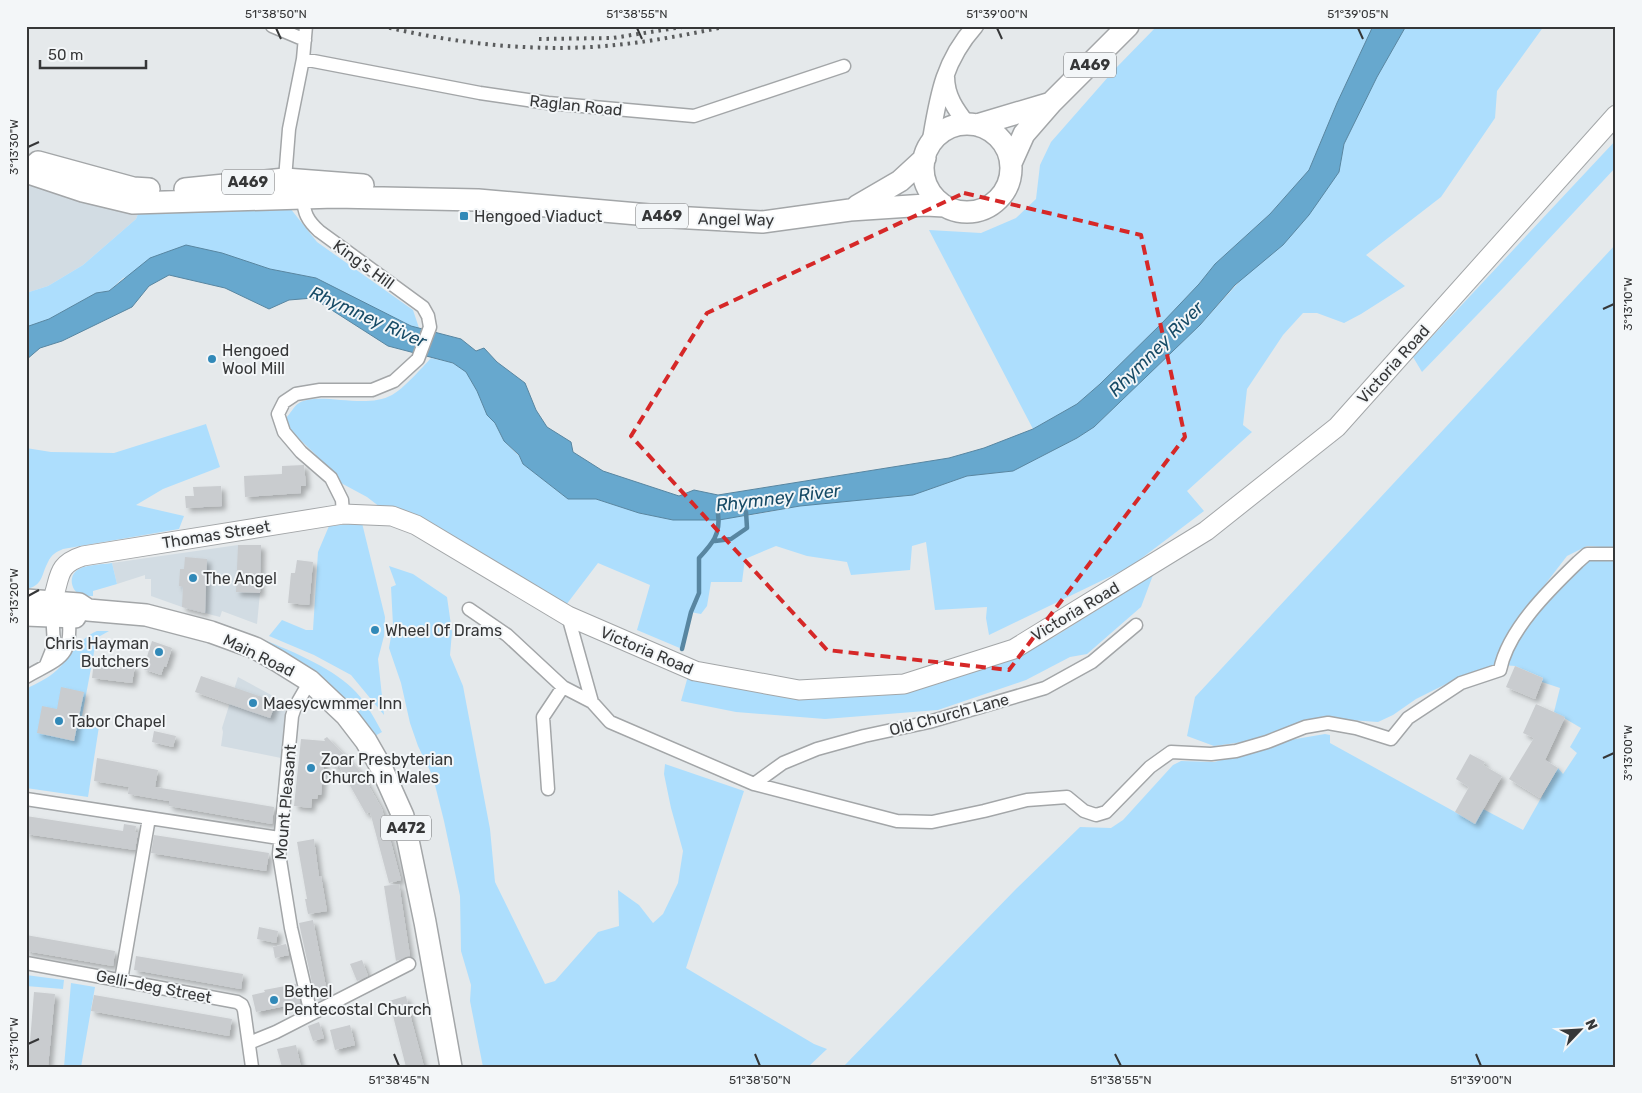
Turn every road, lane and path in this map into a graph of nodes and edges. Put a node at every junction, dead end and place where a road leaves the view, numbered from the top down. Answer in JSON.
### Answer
{"nodes":[{"id":1,"x":272,"y":26,"type":"edge"},
{"id":2,"x":306,"y":26,"type":"edge"},
{"id":3,"x":975,"y":26,"type":"edge"},
{"id":4,"x":1128,"y":26,"type":"edge"},
{"id":5,"x":305,"y":40,"type":"junction"},
{"id":6,"x":303,"y":58,"type":"junction"},
{"id":7,"x":844,"y":66,"type":"dead end"},
{"id":8,"x":946,"y":72,"type":"junction"},
{"id":9,"x":1051,"y":103,"type":"junction"},
{"id":10,"x":1616,"y":116,"type":"edge"},
{"id":11,"x":972,"y":125,"type":"junction"},
{"id":12,"x":927,"y":151,"type":"junction"},
{"id":13,"x":26,"y":158,"type":"edge"},
{"id":14,"x":1011,"y":163,"type":"junction"},
{"id":15,"x":26,"y":172,"type":"edge"},
{"id":16,"x":285,"y":179,"type":"junction"},
{"id":17,"x":303,"y":198,"type":"junction"},
{"id":18,"x":473,"y":200,"type":"junction"},
{"id":19,"x":944,"y":206,"type":"junction"},
{"id":20,"x":850,"y":210,"type":"junction"},
{"id":21,"x":343,"y":514,"type":"junction"},
{"id":22,"x":392,"y":516,"type":"joint"},
{"id":23,"x":1616,"y":554,"type":"edge"},
{"id":24,"x":26,"y":600,"type":"edge"},
{"id":25,"x":64,"y":606,"type":"junction"},
{"id":26,"x":469,"y":609,"type":"dead end"},
{"id":27,"x":26,"y":615,"type":"edge"},
{"id":28,"x":568,"y":616,"type":"junction"},
{"id":29,"x":1136,"y":625,"type":"dead end"},
{"id":30,"x":26,"y":677,"type":"edge"},
{"id":31,"x":310,"y":681,"type":"junction"},
{"id":32,"x":564,"y":687,"type":"junction"},
{"id":33,"x":592,"y":702,"type":"junction"},
{"id":34,"x":754,"y":784,"type":"junction"},
{"id":35,"x":548,"y":789,"type":"dead end"},
{"id":36,"x":26,"y":799,"type":"edge"},
{"id":37,"x":149,"y":818,"type":"junction"},
{"id":38,"x":279,"y":838,"type":"junction"},
{"id":39,"x":26,"y":963,"type":"edge"},
{"id":40,"x":409,"y":964,"type":"dead end"},
{"id":41,"x":121,"y":980,"type":"junction"},
{"id":42,"x":311,"y":1014,"type":"junction"},
{"id":43,"x":249,"y":1043,"type":"junction"},
{"id":44,"x":252,"y":1067,"type":"edge"},
{"id":45,"x":451,"y":1067,"type":"edge"}],
"edges":[{"from":1,"to":5,"type":"street"},
{"from":2,"to":5,"type":"street"},
{"from":3,"to":8,"type":"street"},
{"from":4,"to":9,"type":"main road","number":"A469"},
{"from":5,"to":6,"type":"street"},
{"from":6,"to":7,"type":"street","name":"Raglan Road"},
{"from":6,"to":16,"type":"street"},
{"from":8,"to":11,"type":"street"},
{"from":8,"to":12,"type":"street"},
{"from":9,"to":11,"type":"main road","number":"A469"},
{"from":9,"to":14,"type":"main road","number":"A469"},
{"from":10,"to":28,"type":"main road","name":"Victoria Road"},
{"from":11,"to":12,"type":"main road"},
{"from":11,"to":14,"type":"main road"},
{"from":12,"to":19,"type":"main road"},
{"from":12,"to":20,"type":"main road","name":"Angel Way","number":"A469"},
{"from":13,"to":16,"type":"main road","number":"A469"},
{"from":14,"to":19,"type":"main road"},
{"from":15,"to":17,"type":"main road","number":"A469"},
{"from":16,"to":18,"type":"main road","number":"A469"},
{"from":17,"to":18,"type":"main road","number":"A469"},
{"from":17,"to":21,"type":"street","name":"King's Hill"},
{"from":18,"to":20,"type":"main road","name":"Angel Way","number":"A469"},
{"from":19,"to":20,"type":"main road","name":"Angel Way","number":"A469"},
{"from":21,"to":22,"type":"main road","name":"Thomas Street"},
{"from":21,"to":25,"type":"main road","name":"Thomas Street"},
{"from":22,"to":28,"type":"main road","name":"Victoria Road"},
{"from":23,"to":34,"type":"street"},
{"from":24,"to":25,"type":"main road","name":"Main Road","number":"A472"},
{"from":25,"to":27,"type":"main road","name":"Main Road","number":"A472"},
{"from":25,"to":30,"type":"street"},
{"from":25,"to":31,"type":"main road","name":"Main Road","number":"A472"},
{"from":26,"to":32,"type":"street"},
{"from":28,"to":33,"type":"street"},
{"from":29,"to":34,"type":"street","name":"Old Church Lane"},
{"from":31,"to":38,"type":"street","name":"Mount Pleasant"},
{"from":31,"to":45,"type":"main road","name":"Main Road","number":"A472"},
{"from":32,"to":33,"type":"street"},
{"from":32,"to":35,"type":"street"},
{"from":33,"to":34,"type":"street"},
{"from":36,"to":37,"type":"street"},
{"from":37,"to":38,"type":"street"},
{"from":37,"to":41,"type":"street"},
{"from":38,"to":42,"type":"street","name":"Mount Pleasant"},
{"from":39,"to":41,"type":"street","name":"Gelli-deg Street"},
{"from":40,"to":42,"type":"street"},
{"from":41,"to":43,"type":"street","name":"Gelli-deg Street"},
{"from":42,"to":43,"type":"street"},
{"from":43,"to":44,"type":"street","name":"Gelli-deg Street"}]}
